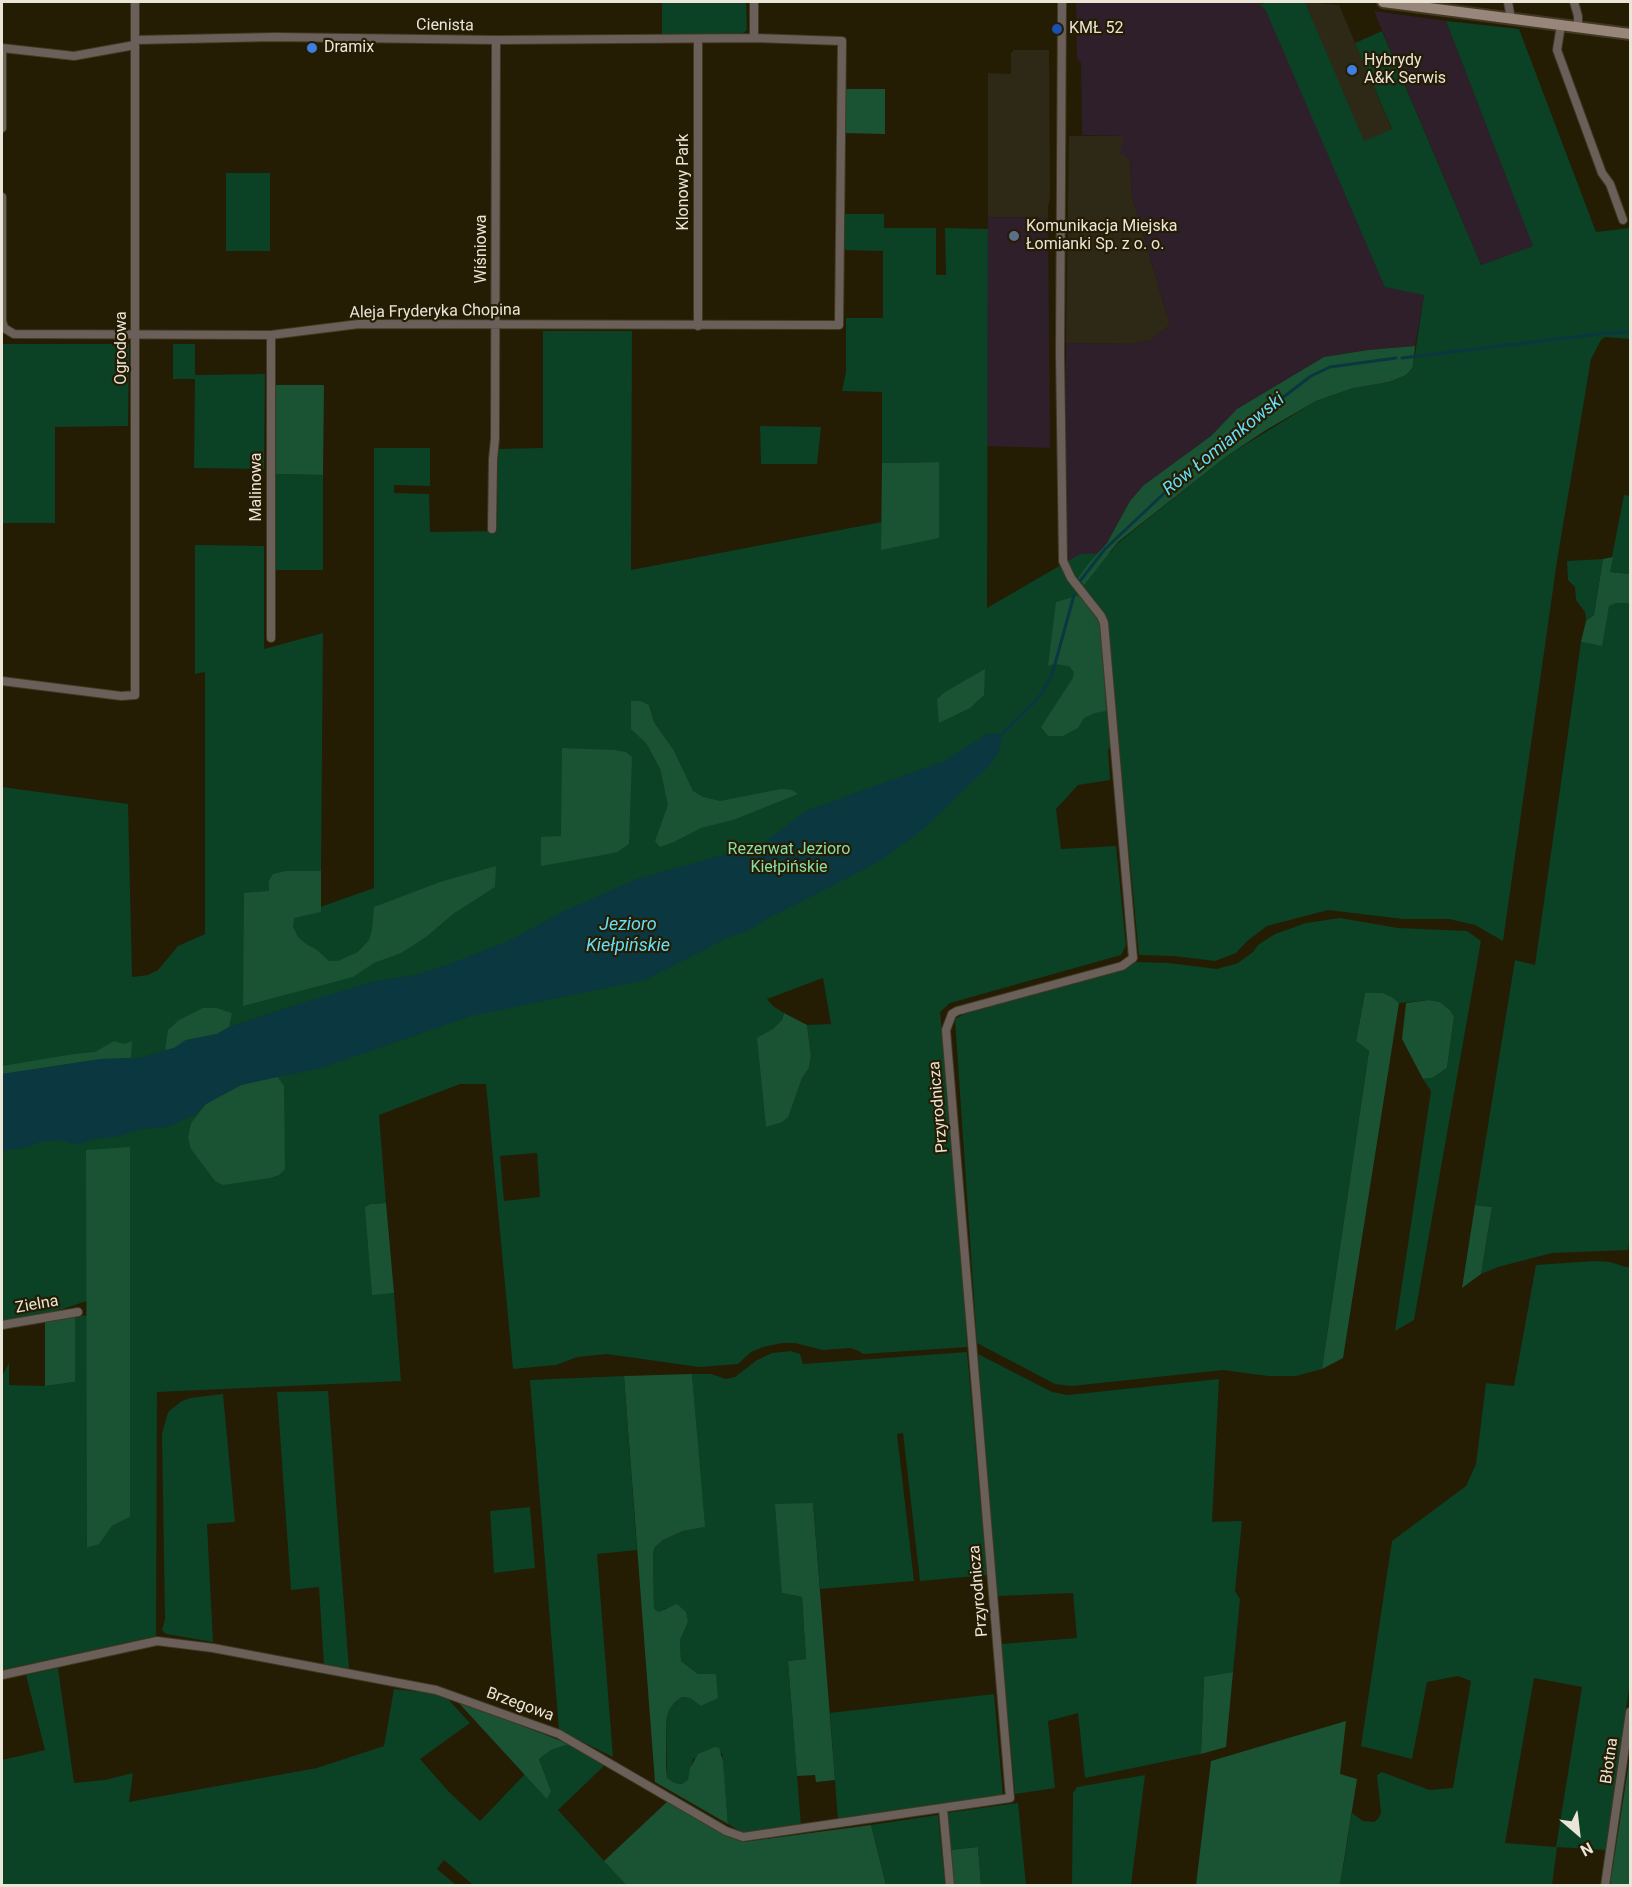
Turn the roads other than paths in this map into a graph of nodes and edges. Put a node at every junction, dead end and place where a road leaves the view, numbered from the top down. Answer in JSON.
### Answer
{"nodes":[{"id":1,"x":135,"y":2,"type":"edge"},
{"id":2,"x":754,"y":2,"type":"edge"},
{"id":3,"x":1062,"y":2,"type":"edge"},
{"id":4,"x":1383,"y":2,"type":"edge"},
{"id":5,"x":1508,"y":2,"type":"edge"},
{"id":6,"x":1574,"y":2,"type":"edge"},
{"id":7,"x":1437,"y":5,"type":"edge"},
{"id":8,"x":1511,"y":19,"type":"junction"},
{"id":9,"x":1560,"y":25,"type":"junction"},
{"id":10,"x":1578,"y":28,"type":"junction"},
{"id":11,"x":1630,"y":34,"type":"edge"},
{"id":12,"x":754,"y":38,"type":"junction"},
{"id":13,"x":698,"y":39,"type":"junction"},
{"id":14,"x":496,"y":40,"type":"junction"},
{"id":15,"x":135,"y":42,"type":"junction"},
{"id":16,"x":2,"y":48,"type":"edge"},
{"id":17,"x":2,"y":128,"type":"edge"},
{"id":18,"x":2,"y":197,"type":"edge"},
{"id":19,"x":1623,"y":220,"type":"dead end"},
{"id":20,"x":2,"y":322,"type":"edge"},
{"id":21,"x":495,"y":324,"type":"junction"},
{"id":22,"x":839,"y":325,"type":"joint"},
{"id":23,"x":698,"y":326,"type":"junction"},
{"id":24,"x":136,"y":334,"type":"junction"},
{"id":25,"x":271,"y":335,"type":"junction"},
{"id":26,"x":492,"y":529,"type":"dead end"},
{"id":27,"x":271,"y":638,"type":"dead end"},
{"id":28,"x":2,"y":681,"type":"edge"},
{"id":29,"x":78,"y":1312,"type":"dead end"},
{"id":30,"x":2,"y":1325,"type":"edge"},
{"id":31,"x":2,"y":1675,"type":"edge"},
{"id":32,"x":1630,"y":1712,"type":"edge"},
{"id":33,"x":1010,"y":1798,"type":"joint"},
{"id":34,"x":943,"y":1809,"type":"junction"},
{"id":35,"x":950,"y":1886,"type":"edge"},
{"id":36,"x":1605,"y":1886,"type":"edge"}],
"edges":[{"from":1,"to":15,"type":"street","name":"Ogrodowa"},
{"from":2,"to":12,"type":"street"},
{"from":3,"to":33,"type":"street","name":"Przyrodnicza"},
{"from":4,"to":7,"type":"street"},
{"from":5,"to":8,"type":"street"},
{"from":6,"to":10,"type":"street"},
{"from":7,"to":8,"type":"street"},
{"from":8,"to":9,"type":"street"},
{"from":9,"to":10,"type":"street"},
{"from":9,"to":19,"type":"street"},
{"from":10,"to":11,"type":"street"},
{"from":12,"to":13,"type":"street","name":"Cienista"},
{"from":12,"to":22,"type":"street","name":"Cienista"},
{"from":13,"to":14,"type":"street","name":"Cienista"},
{"from":13,"to":23,"type":"street","name":"Klonowy Park"},
{"from":14,"to":15,"type":"street","name":"Cienista"},
{"from":14,"to":21,"type":"street","name":"Wiśniowa"},
{"from":15,"to":16,"type":"street","name":"Cienista"},
{"from":15,"to":24,"type":"street","name":"Ogrodowa"},
{"from":16,"to":17,"type":"street"},
{"from":18,"to":20,"type":"street"},
{"from":20,"to":24,"type":"street","name":"Aleja Fryderyka Chopina"},
{"from":21,"to":23,"type":"street","name":"Aleja Fryderyka Chopina"},
{"from":21,"to":25,"type":"street","name":"Aleja Fryderyka Chopina"},
{"from":21,"to":26,"type":"street","name":"Wiśniowa"},
{"from":22,"to":23,"type":"street","name":"Aleja Fryderyka Chopina"},
{"from":24,"to":25,"type":"street","name":"Aleja Fryderyka Chopina"},
{"from":24,"to":28,"type":"street","name":"Ogrodowa"},
{"from":25,"to":27,"type":"street","name":"Malinowa"},
{"from":29,"to":30,"type":"street","name":"Zielna"},
{"from":31,"to":34,"type":"street","name":"Brzegowa"},
{"from":32,"to":36,"type":"street","name":"Błotna"},
{"from":33,"to":34,"type":"street","name":"Brzegowa"},
{"from":34,"to":35,"type":"street"}]}
